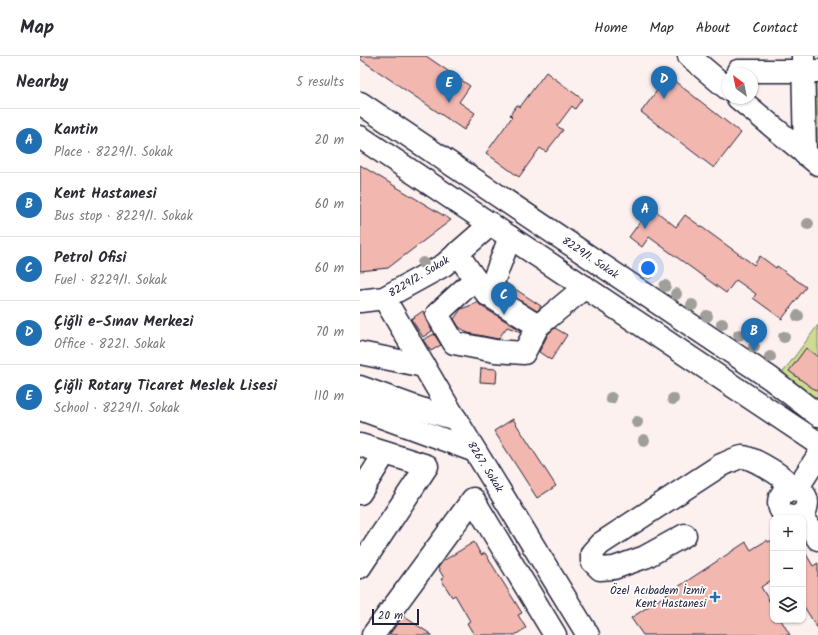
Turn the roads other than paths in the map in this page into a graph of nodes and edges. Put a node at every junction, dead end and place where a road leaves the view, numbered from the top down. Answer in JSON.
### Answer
{"nodes":[{"id":1,"x":688,"y":56,"type":"edge"},
{"id":2,"x":808,"y":66,"type":"edge"},
{"id":3,"x":722,"y":74,"type":"edge"},
{"id":4,"x":758,"y":75,"type":"edge"},
{"id":5,"x":360,"y":103,"type":"edge"},
{"id":6,"x":745,"y":104,"type":"edge"},
{"id":7,"x":360,"y":136,"type":"edge"},
{"id":8,"x":811,"y":159,"type":"edge"},
{"id":9,"x":491,"y":224,"type":"junction"},
{"id":10,"x":510,"y":237,"type":"junction"},
{"id":11,"x":457,"y":253,"type":"junction"},
{"id":12,"x":481,"y":287,"type":"junction"},
{"id":13,"x":585,"y":287,"type":"junction"},
{"id":14,"x":384,"y":298,"type":"junction"},
{"id":15,"x":360,"y":301,"type":"edge"},
{"id":16,"x":538,"y":326,"type":"junction"},
{"id":17,"x":360,"y":353,"type":"edge"},
{"id":18,"x":424,"y":366,"type":"junction"},
{"id":19,"x":360,"y":387,"type":"edge"},
{"id":20,"x":360,"y":409,"type":"edge"},
{"id":21,"x":818,"y":415,"type":"edge"},
{"id":22,"x":456,"y":419,"type":"junction"},
{"id":23,"x":818,"y":444,"type":"edge"},
{"id":24,"x":360,"y":445,"type":"edge"},
{"id":25,"x":475,"y":451,"type":"junction"},
{"id":26,"x":385,"y":453,"type":"junction"},
{"id":27,"x":818,"y":456,"type":"edge"},
{"id":28,"x":818,"y":478,"type":"edge"},
{"id":29,"x":360,"y":493,"type":"edge"},
{"id":30,"x":797,"y":498,"type":"junction"},
{"id":31,"x":685,"y":535,"type":"dead end"},
{"id":32,"x":818,"y":539,"type":"edge"},
{"id":33,"x":360,"y":567,"type":"edge"},
{"id":34,"x":373,"y":635,"type":"edge"},
{"id":35,"x":556,"y":635,"type":"edge"},
{"id":36,"x":588,"y":635,"type":"edge"}],
"edges":[{"from":1,"to":3,"type":"street"},
{"from":2,"to":4,"type":"street"},
{"from":2,"to":8,"type":"street"},
{"from":5,"to":21,"type":"street","name":"8229/1. Sokak"},
{"from":6,"to":8,"type":"street"},
{"from":7,"to":9,"type":"street"},
{"from":9,"to":10,"type":"street"},
{"from":9,"to":11,"type":"street","name":"8229/2. Sokak"},
{"from":10,"to":12,"type":"street"},
{"from":10,"to":13,"type":"street"},
{"from":11,"to":12,"type":"street"},
{"from":11,"to":14,"type":"street","name":"8229/2. Sokak"},
{"from":12,"to":16,"type":"street"},
{"from":12,"to":16,"type":"street"},
{"from":13,"to":16,"type":"street"},
{"from":13,"to":23,"type":"street"},
{"from":14,"to":15,"type":"street","name":"8229/2. Sokak"},
{"from":14,"to":18,"type":"street","name":"8267. Sokak"},
{"from":17,"to":18,"type":"street"},
{"from":18,"to":22,"type":"street","name":"8267. Sokak"},
{"from":19,"to":22,"type":"street"},
{"from":20,"to":25,"type":"street"},
{"from":22,"to":25,"type":"street","name":"8267. Sokak"},
{"from":24,"to":26,"type":"street"},
{"from":25,"to":36,"type":"street","name":"8267. Sokak"},
{"from":26,"to":29,"type":"street"},
{"from":26,"to":33,"type":"street"},
{"from":27,"to":30,"type":"street"},
{"from":28,"to":30,"type":"street"},
{"from":30,"to":31,"type":"street"},
{"from":30,"to":32,"type":"street"},
{"from":34,"to":35,"type":"street"}]}
